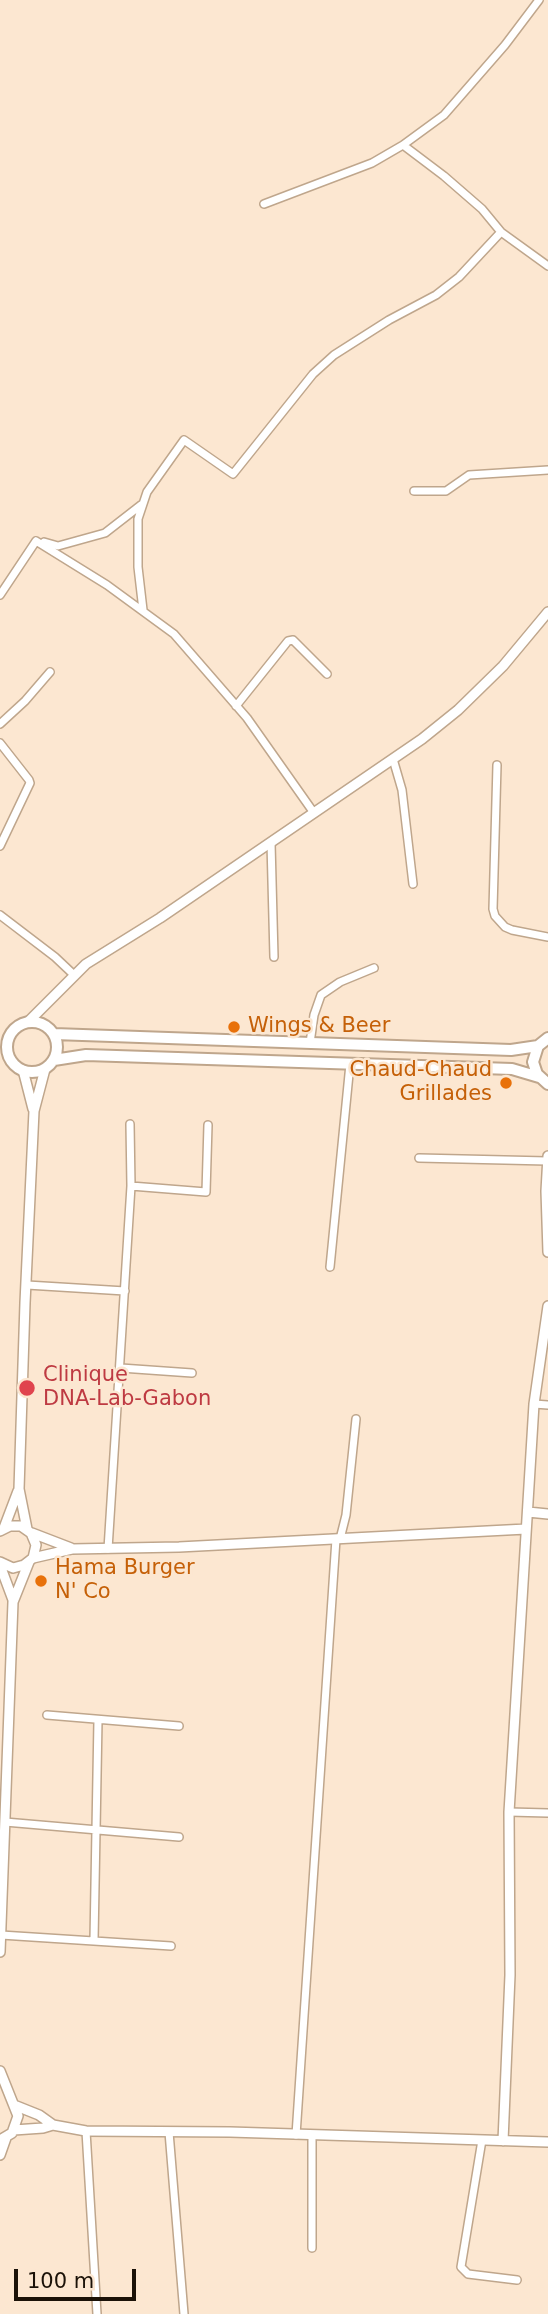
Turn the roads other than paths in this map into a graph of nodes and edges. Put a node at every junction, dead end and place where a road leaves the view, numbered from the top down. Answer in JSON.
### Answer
{"nodes":[{"id":1,"x":539,"y":0,"type":"edge"},
{"id":2,"x":402,"y":145,"type":"junction"},
{"id":3,"x":264,"y":204,"type":"dead end"},
{"id":4,"x":501,"y":232,"type":"junction"},
{"id":5,"x":548,"y":266,"type":"edge"},
{"id":6,"x":548,"y":470,"type":"edge"},
{"id":7,"x":414,"y":491,"type":"dead end"},
{"id":8,"x":141,"y":505,"type":"junction"},
{"id":9,"x":36,"y":541,"type":"junction"},
{"id":10,"x":0,"y":595,"type":"edge"},
{"id":11,"x":143,"y":610,"type":"junction"},
{"id":12,"x":548,"y":612,"type":"edge"},
{"id":13,"x":50,"y":672,"type":"dead end"},
{"id":14,"x":327,"y":674,"type":"dead end"},
{"id":15,"x":236,"y":706,"type":"junction"},
{"id":16,"x":0,"y":724,"type":"edge"},
{"id":17,"x":0,"y":743,"type":"edge"},
{"id":18,"x":393,"y":759,"type":"junction"},
{"id":19,"x":497,"y":765,"type":"dead end"},
{"id":20,"x":314,"y":813,"type":"junction"},
{"id":21,"x":271,"y":844,"type":"junction"},
{"id":22,"x":0,"y":846,"type":"edge"},
{"id":23,"x":413,"y":884,"type":"dead end"},
{"id":24,"x":0,"y":915,"type":"edge"},
{"id":25,"x":548,"y":937,"type":"edge"},
{"id":26,"x":274,"y":957,"type":"dead end"},
{"id":27,"x":374,"y":968,"type":"dead end"},
{"id":28,"x":73,"y":974,"type":"junction"},
{"id":29,"x":29,"y":1021,"type":"junction"},
{"id":30,"x":548,"y":1027,"type":"edge"},
{"id":31,"x":13,"y":1030,"type":"junction"},
{"id":32,"x":0,"y":1033,"type":"edge"},
{"id":33,"x":54,"y":1034,"type":"junction"},
{"id":34,"x":544,"y":1041,"type":"edge"},
{"id":35,"x":310,"y":1043,"type":"junction"},
{"id":36,"x":0,"y":1056,"type":"edge"},
{"id":37,"x":54,"y":1060,"type":"junction"},
{"id":38,"x":350,"y":1064,"type":"junction"},
{"id":39,"x":18,"y":1067,"type":"junction"},
{"id":40,"x":45,"y":1069,"type":"junction"},
{"id":41,"x":544,"y":1080,"type":"edge"},
{"id":42,"x":34,"y":1111,"type":"junction"},
{"id":43,"x":130,"y":1124,"type":"dead end"},
{"id":44,"x":208,"y":1125,"type":"dead end"},
{"id":45,"x":419,"y":1158,"type":"dead end"},
{"id":46,"x":548,"y":1158,"type":"edge"},
{"id":47,"x":131,"y":1186,"type":"junction"},
{"id":48,"x":547,"y":1241,"type":"edge"},
{"id":49,"x":548,"y":1252,"type":"edge"},
{"id":50,"x":330,"y":1267,"type":"dead end"},
{"id":51,"x":27,"y":1285,"type":"junction"},
{"id":52,"x":125,"y":1292,"type":"junction"},
{"id":53,"x":548,"y":1306,"type":"edge"},
{"id":54,"x":121,"y":1368,"type":"junction"},
{"id":55,"x":192,"y":1373,"type":"dead end"},
{"id":56,"x":534,"y":1404,"type":"junction"},
{"id":57,"x":548,"y":1405,"type":"edge"},
{"id":58,"x":356,"y":1419,"type":"dead end"},
{"id":59,"x":19,"y":1489,"type":"junction"},
{"id":60,"x":528,"y":1512,"type":"junction"},
{"id":61,"x":548,"y":1514,"type":"edge"},
{"id":62,"x":2,"y":1529,"type":"edge"},
{"id":63,"x":526,"y":1529,"type":"junction"},
{"id":64,"x":29,"y":1531,"type":"junction"},
{"id":65,"x":338,"y":1539,"type":"junction"},
{"id":66,"x":72,"y":1549,"type":"junction"},
{"id":67,"x":108,"y":1549,"type":"junction"},
{"id":68,"x":31,"y":1560,"type":"junction"},
{"id":69,"x":0,"y":1563,"type":"edge"},
{"id":70,"x":13,"y":1602,"type":"junction"},
{"id":71,"x":47,"y":1715,"type":"dead end"},
{"id":72,"x":97,"y":1720,"type":"junction"},
{"id":73,"x":179,"y":1726,"type":"dead end"},
{"id":74,"x":509,"y":1812,"type":"junction"},
{"id":75,"x":548,"y":1813,"type":"edge"},
{"id":76,"x":4,"y":1829,"type":"edge"},
{"id":77,"x":96,"y":1829,"type":"junction"},
{"id":78,"x":179,"y":1837,"type":"dead end"},
{"id":79,"x":1,"y":1935,"type":"edge"},
{"id":80,"x":94,"y":1940,"type":"junction"},
{"id":81,"x":171,"y":1946,"type":"dead end"},
{"id":82,"x":0,"y":1952,"type":"edge"},
{"id":83,"x":0,"y":2071,"type":"edge"},
{"id":84,"x":0,"y":2095,"type":"edge"},
{"id":85,"x":13,"y":2103,"type":"junction"},
{"id":86,"x":53,"y":2125,"type":"junction"},
{"id":87,"x":14,"y":2130,"type":"junction"},
{"id":88,"x":86,"y":2131,"type":"junction"},
{"id":89,"x":169,"y":2132,"type":"junction"},
{"id":90,"x":296,"y":2135,"type":"junction"},
{"id":91,"x":312,"y":2135,"type":"junction"},
{"id":92,"x":3,"y":2139,"type":"edge"},
{"id":93,"x":482,"y":2140,"type":"junction"},
{"id":94,"x":503,"y":2141,"type":"junction"},
{"id":95,"x":548,"y":2142,"type":"edge"},
{"id":96,"x":0,"y":2155,"type":"edge"},
{"id":97,"x":312,"y":2248,"type":"dead end"},
{"id":98,"x":517,"y":2280,"type":"dead end"},
{"id":99,"x":97,"y":2314,"type":"edge"},
{"id":100,"x":184,"y":2314,"type":"edge"}],
"edges":[{"from":1,"to":2,"type":"street"},
{"from":2,"to":3,"type":"street"},
{"from":2,"to":4,"type":"street"},
{"from":4,"to":5,"type":"street"},
{"from":4,"to":8,"type":"street"},
{"from":6,"to":7,"type":"street"},
{"from":8,"to":9,"type":"street"},
{"from":8,"to":11,"type":"street"},
{"from":9,"to":10,"type":"street"},
{"from":9,"to":11,"type":"street"},
{"from":11,"to":15,"type":"street"},
{"from":12,"to":18,"type":"street"},
{"from":13,"to":16,"type":"street"},
{"from":14,"to":15,"type":"street"},
{"from":15,"to":20,"type":"street"},
{"from":17,"to":22,"type":"street"},
{"from":18,"to":20,"type":"street"},
{"from":18,"to":23,"type":"street"},
{"from":19,"to":25,"type":"street"},
{"from":20,"to":21,"type":"street"},
{"from":21,"to":26,"type":"street"},
{"from":21,"to":28,"type":"street"},
{"from":24,"to":28,"type":"street"},
{"from":27,"to":35,"type":"street"},
{"from":28,"to":29,"type":"street"},
{"from":29,"to":31,"type":"main road"},
{"from":29,"to":33,"type":"main road"},
{"from":30,"to":34,"type":"street"},
{"from":31,"to":32,"type":"main road"},
{"from":31,"to":39,"type":"main road"},
{"from":33,"to":35,"type":"main road"},
{"from":33,"to":37,"type":"main road"},
{"from":34,"to":35,"type":"main road"},
{"from":34,"to":41,"type":"main road"},
{"from":36,"to":39,"type":"main road"},
{"from":37,"to":38,"type":"main road"},
{"from":37,"to":40,"type":"main road"},
{"from":38,"to":41,"type":"main road"},
{"from":38,"to":50,"type":"street"},
{"from":39,"to":40,"type":"main road"},
{"from":39,"to":42,"type":"street"},
{"from":40,"to":42,"type":"street"},
{"from":42,"to":51,"type":"street"},
{"from":43,"to":47,"type":"street"},
{"from":44,"to":47,"type":"street"},
{"from":45,"to":46,"type":"street"},
{"from":46,"to":48,"type":"street"},
{"from":47,"to":52,"type":"street"},
{"from":48,"to":49,"type":"street"},
{"from":51,"to":52,"type":"street"},
{"from":51,"to":59,"type":"street"},
{"from":52,"to":54,"type":"street"},
{"from":53,"to":56,"type":"street"},
{"from":54,"to":55,"type":"street"},
{"from":54,"to":67,"type":"street"},
{"from":56,"to":57,"type":"street"},
{"from":56,"to":60,"type":"street"},
{"from":58,"to":65,"type":"street"},
{"from":59,"to":62,"type":"street"},
{"from":59,"to":64,"type":"street"},
{"from":60,"to":61,"type":"street"},
{"from":60,"to":63,"type":"street"},
{"from":62,"to":64,"type":"street"},
{"from":63,"to":65,"type":"street"},
{"from":63,"to":74,"type":"street"},
{"from":64,"to":66,"type":"street"},
{"from":64,"to":68,"type":"street"},
{"from":65,"to":67,"type":"street"},
{"from":65,"to":90,"type":"street"},
{"from":66,"to":67,"type":"street"},
{"from":66,"to":68,"type":"street"},
{"from":68,"to":69,"type":"street"},
{"from":68,"to":70,"type":"street"},
{"from":69,"to":70,"type":"street"},
{"from":70,"to":76,"type":"street"},
{"from":71,"to":72,"type":"street"},
{"from":72,"to":73,"type":"street"},
{"from":72,"to":77,"type":"street"},
{"from":74,"to":75,"type":"street"},
{"from":74,"to":94,"type":"street"},
{"from":76,"to":77,"type":"street"},
{"from":76,"to":79,"type":"street"},
{"from":77,"to":78,"type":"street"},
{"from":77,"to":80,"type":"street"},
{"from":79,"to":80,"type":"street"},
{"from":79,"to":82,"type":"street"},
{"from":80,"to":81,"type":"street"},
{"from":83,"to":85,"type":"street"},
{"from":84,"to":85,"type":"street"},
{"from":85,"to":86,"type":"street"},
{"from":85,"to":87,"type":"street"},
{"from":86,"to":87,"type":"street"},
{"from":86,"to":88,"type":"street"},
{"from":87,"to":92,"type":"street"},
{"from":88,"to":89,"type":"street"},
{"from":88,"to":99,"type":"street"},
{"from":89,"to":90,"type":"street"},
{"from":89,"to":100,"type":"street"},
{"from":90,"to":91,"type":"street"},
{"from":91,"to":93,"type":"street"},
{"from":91,"to":97,"type":"street"},
{"from":92,"to":96,"type":"street"},
{"from":93,"to":94,"type":"street"},
{"from":93,"to":98,"type":"street"},
{"from":94,"to":95,"type":"street"}]}
